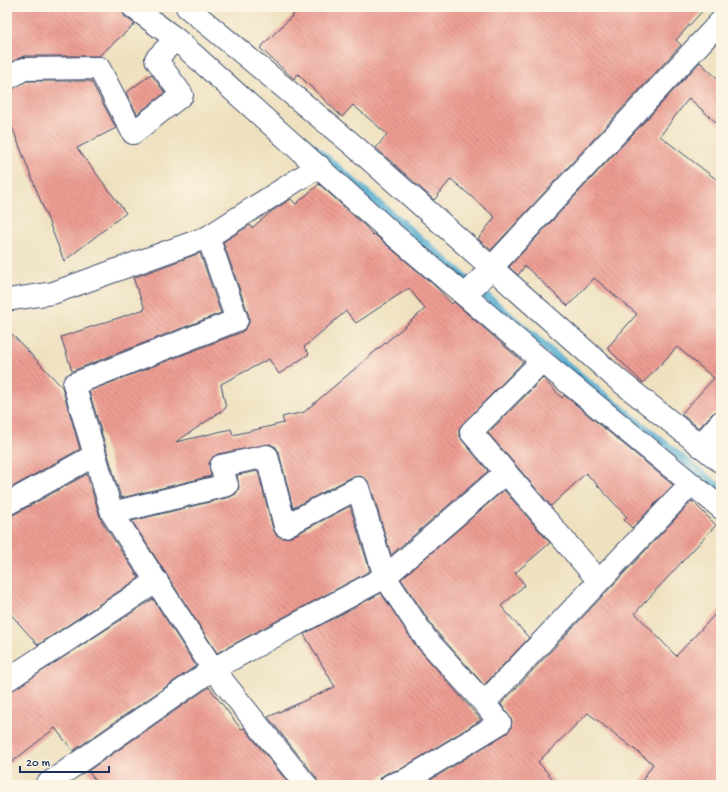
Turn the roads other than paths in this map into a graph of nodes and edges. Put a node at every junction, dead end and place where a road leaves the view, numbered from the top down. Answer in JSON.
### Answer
{"nodes":[{"id":1,"x":133,"y":7,"type":"edge"},
{"id":2,"x":187,"y":7,"type":"edge"},
{"id":3,"x":721,"y":21,"type":"edge"},
{"id":4,"x":176,"y":40,"type":"junction"},
{"id":5,"x":7,"y":79,"type":"edge"},
{"id":6,"x":318,"y":166,"type":"junction"},
{"id":7,"x":208,"y":237,"type":"junction"},
{"id":8,"x":492,"y":268,"type":"junction"},
{"id":9,"x":466,"y":296,"type":"junction"},
{"id":10,"x":7,"y":300,"type":"edge"},
{"id":11,"x":542,"y":361,"type":"junction"},
{"id":12,"x":721,"y":422,"type":"edge"},
{"id":13,"x":700,"y":446,"type":"junction"},
{"id":14,"x":95,"y":455,"type":"junction"},
{"id":15,"x":721,"y":462,"type":"edge"},
{"id":16,"x":506,"y":472,"type":"junction"},
{"id":17,"x":691,"y":484,"type":"junction"},
{"id":18,"x":7,"y":504,"type":"edge"},
{"id":19,"x":721,"y":508,"type":"edge"},
{"id":20,"x":112,"y":513,"type":"junction"},
{"id":21,"x":385,"y":576,"type":"junction"},
{"id":22,"x":156,"y":581,"type":"junction"},
{"id":23,"x":599,"y":581,"type":"junction"},
{"id":24,"x":213,"y":669,"type":"junction"},
{"id":25,"x":7,"y":680,"type":"edge"},
{"id":26,"x":484,"y":703,"type":"junction"},
{"id":27,"x":52,"y":783,"type":"edge"},
{"id":28,"x":306,"y":785,"type":"edge"},
{"id":29,"x":391,"y":785,"type":"edge"}],
"edges":[{"from":1,"to":4,"type":"street"},
{"from":2,"to":8,"type":"street"},
{"from":3,"to":8,"type":"street"},
{"from":4,"to":5,"type":"street"},
{"from":4,"to":6,"type":"street"},
{"from":6,"to":7,"type":"street"},
{"from":6,"to":9,"type":"street"},
{"from":7,"to":10,"type":"street"},
{"from":7,"to":14,"type":"street"},
{"from":8,"to":9,"type":"street"},
{"from":8,"to":13,"type":"street"},
{"from":9,"to":11,"type":"street"},
{"from":11,"to":16,"type":"street"},
{"from":11,"to":17,"type":"street"},
{"from":12,"to":13,"type":"street"},
{"from":13,"to":15,"type":"street"},
{"from":14,"to":18,"type":"street"},
{"from":14,"to":20,"type":"street"},
{"from":16,"to":21,"type":"street"},
{"from":16,"to":23,"type":"street"},
{"from":17,"to":19,"type":"street"},
{"from":17,"to":23,"type":"street"},
{"from":20,"to":21,"type":"street"},
{"from":20,"to":22,"type":"street"},
{"from":21,"to":24,"type":"street"},
{"from":21,"to":26,"type":"street"},
{"from":22,"to":24,"type":"street"},
{"from":22,"to":25,"type":"street"},
{"from":23,"to":26,"type":"street"},
{"from":24,"to":27,"type":"street"},
{"from":24,"to":28,"type":"street"},
{"from":26,"to":29,"type":"street"}]}
